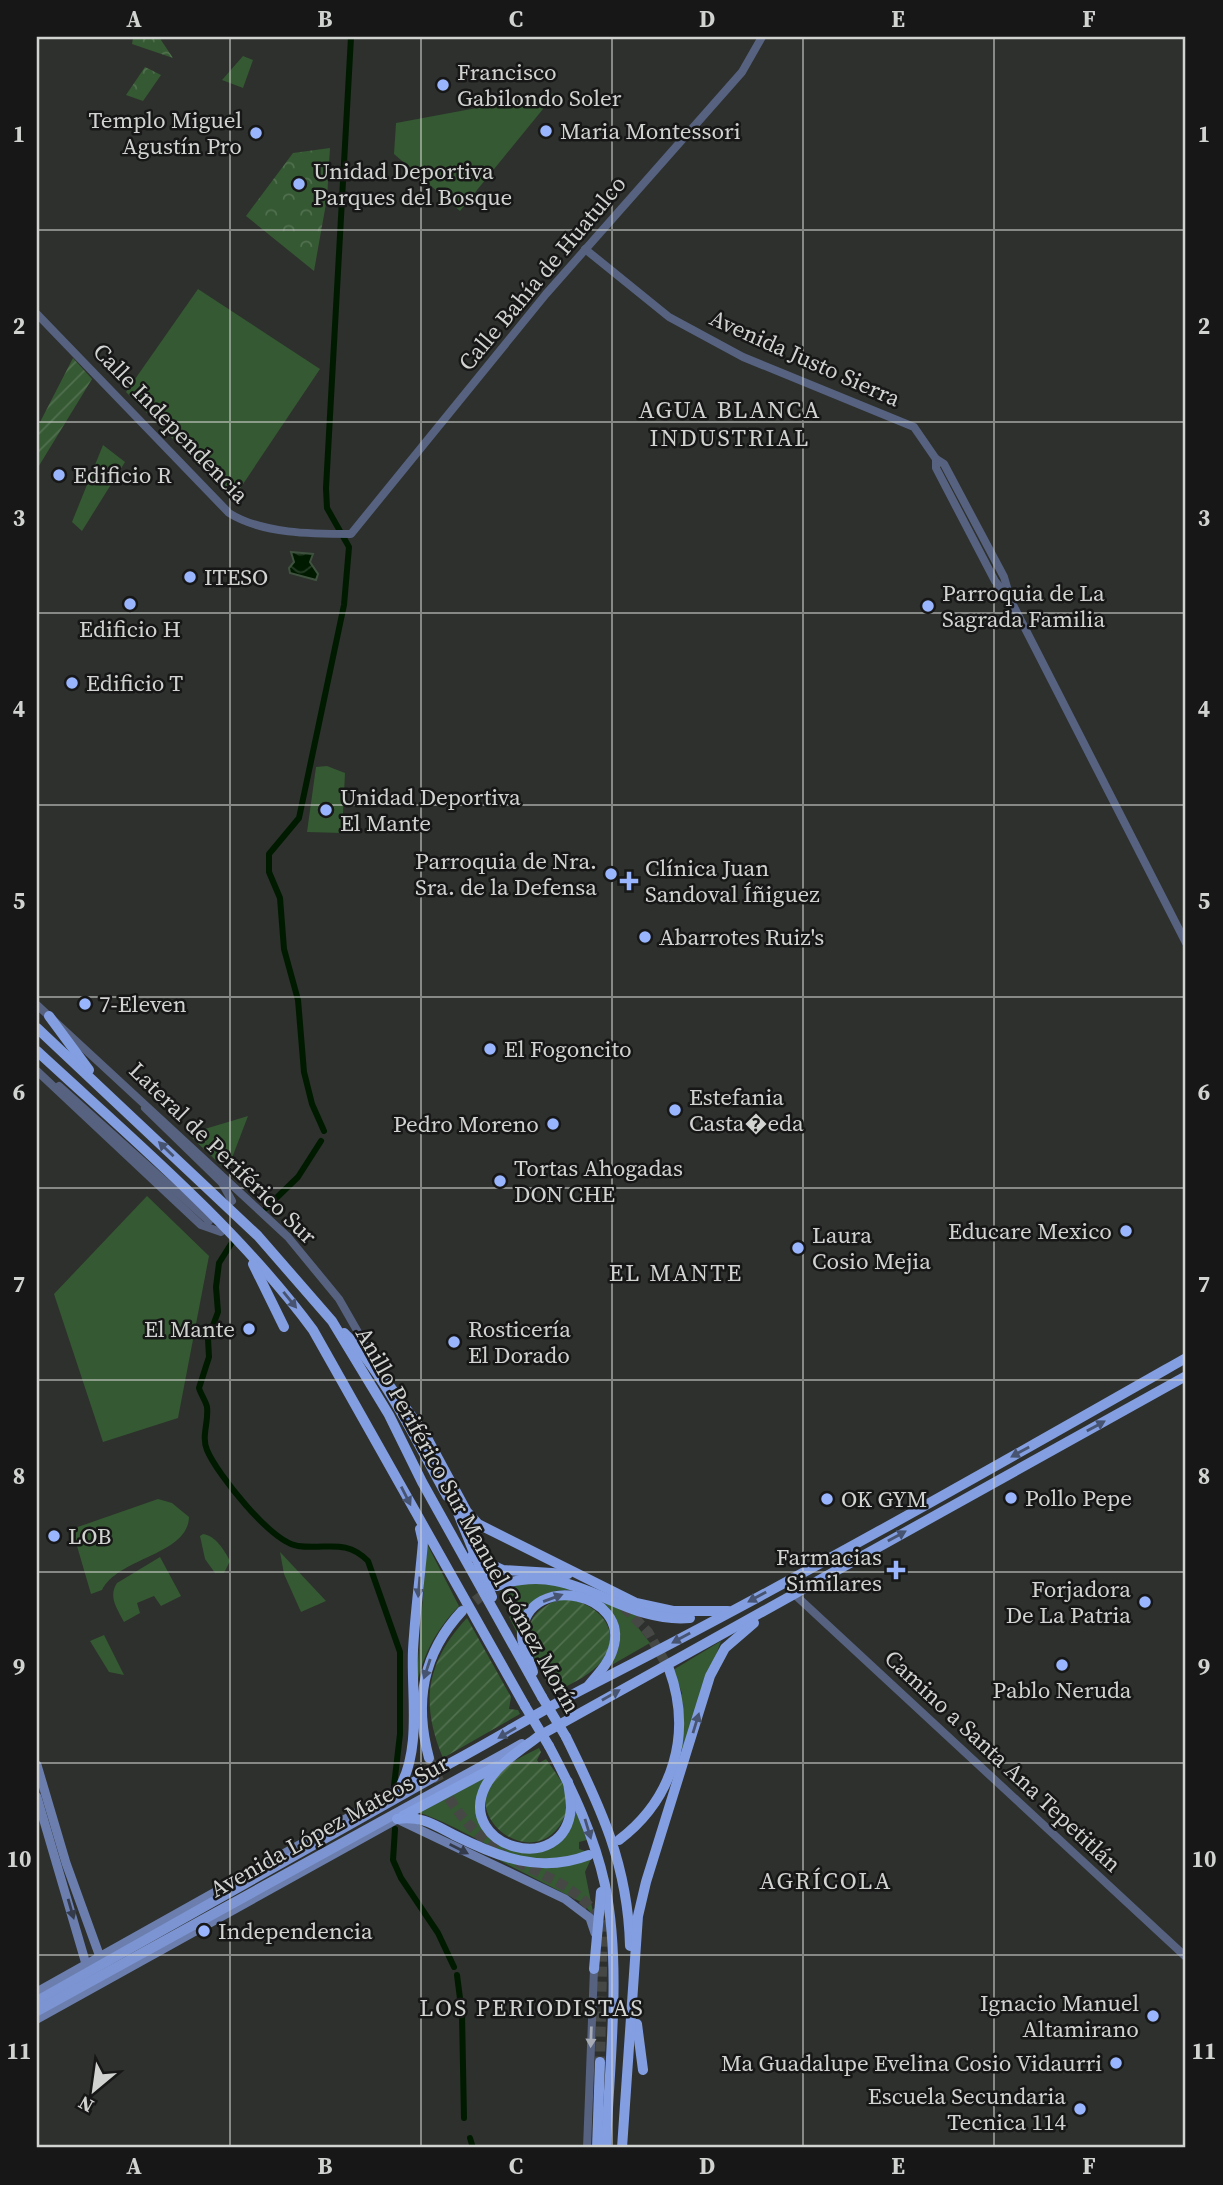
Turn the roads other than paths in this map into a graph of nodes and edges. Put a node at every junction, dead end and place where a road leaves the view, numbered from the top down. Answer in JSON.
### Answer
{"nodes":[{"id":1,"x":762,"y":37,"type":"edge"},
{"id":2,"x":585,"y":248,"type":"junction"},
{"id":3,"x":37,"y":314,"type":"edge"},
{"id":4,"x":349,"y":534,"type":"joint"},
{"id":5,"x":1186,"y":943,"type":"edge"},
{"id":6,"x":37,"y":1005,"type":"edge"},
{"id":7,"x":49,"y":1016,"type":"junction"},
{"id":8,"x":37,"y":1028,"type":"edge"},
{"id":9,"x":37,"y":1052,"type":"edge"},
{"id":10,"x":37,"y":1070,"type":"edge"},
{"id":11,"x":125,"y":1084,"type":"junction"},
{"id":12,"x":105,"y":1092,"type":"junction"},
{"id":13,"x":250,"y":1200,"type":"junction"},
{"id":14,"x":232,"y":1202,"type":"dead end"},
{"id":15,"x":241,"y":1213,"type":"dead end"},
{"id":16,"x":209,"y":1222,"type":"dead end"},
{"id":17,"x":221,"y":1232,"type":"dead end"},
{"id":18,"x":244,"y":1250,"type":"junction"},
{"id":19,"x":284,"y":1327,"type":"dead end"},
{"id":20,"x":1186,"y":1358,"type":"edge"},
{"id":21,"x":1186,"y":1376,"type":"edge"},
{"id":22,"x":386,"y":1381,"type":"junction"},
{"id":23,"x":394,"y":1412,"type":"junction"},
{"id":24,"x":375,"y":1452,"type":"dead end"},
{"id":25,"x":395,"y":1475,"type":"junction"},
{"id":26,"x":418,"y":1520,"type":"junction"},
{"id":27,"x":542,"y":1561,"type":"dead end"},
{"id":28,"x":581,"y":1577,"type":"junction"},
{"id":29,"x":495,"y":1591,"type":"junction"},
{"id":30,"x":793,"y":1593,"type":"junction"},
{"id":31,"x":775,"y":1606,"type":"junction"},
{"id":32,"x":462,"y":1611,"type":"tunnel mouth"},
{"id":33,"x":730,"y":1611,"type":"junction"},
{"id":34,"x":522,"y":1664,"type":"junction"},
{"id":35,"x":669,"y":1670,"type":"tunnel mouth"},
{"id":36,"x":587,"y":1687,"type":"junction"},
{"id":37,"x":542,"y":1697,"type":"junction"},
{"id":38,"x":538,"y":1735,"type":"junction"},
{"id":39,"x":429,"y":1758,"type":"tunnel mouth"},
{"id":40,"x":504,"y":1762,"type":"junction"},
{"id":41,"x":37,"y":1765,"type":"edge"},
{"id":42,"x":568,"y":1782,"type":"junction"},
{"id":43,"x":37,"y":1797,"type":"edge"},
{"id":44,"x":394,"y":1809,"type":"junction"},
{"id":45,"x":619,"y":1840,"type":"dead end"},
{"id":46,"x":589,"y":1855,"type":"dead end"},
{"id":47,"x":601,"y":1872,"type":"junction"},
{"id":48,"x":100,"y":1957,"type":"junction"},
{"id":49,"x":1186,"y":1957,"type":"edge"},
{"id":50,"x":86,"y":1964,"type":"junction"},
{"id":51,"x":594,"y":1969,"type":"junction"},
{"id":52,"x":126,"y":1970,"type":"junction"},
{"id":53,"x":89,"y":1982,"type":"junction"},
{"id":54,"x":37,"y":1992,"type":"edge"},
{"id":55,"x":632,"y":1996,"type":"junction"},
{"id":56,"x":37,"y":2001,"type":"edge"},
{"id":57,"x":37,"y":2011,"type":"edge"},
{"id":58,"x":37,"y":2019,"type":"edge"},
{"id":59,"x":600,"y":2062,"type":"tunnel mouth"},
{"id":60,"x":643,"y":2070,"type":"dead end"},
{"id":61,"x":587,"y":2148,"type":"edge"},
{"id":62,"x":597,"y":2148,"type":"edge"},
{"id":63,"x":606,"y":2148,"type":"edge"},
{"id":64,"x":622,"y":2148,"type":"edge"}],
"edges":[{"from":1,"to":2,"type":"street","name":"Calle Bahía de Huatulco"},
{"from":2,"to":4,"type":"street","name":"Calle Bahía de Huatulco"},
{"from":2,"to":5,"type":"street","name":"Avenida Justo Sierra"},
{"from":3,"to":4,"type":"street","name":"Calle Independencia"},
{"from":6,"to":7,"type":"street","name":"Lateral de Periférico Sur"},
{"from":7,"to":11,"type":"street","name":"Lateral de Periférico Sur"},
{"from":7,"to":12,"type":"highway"},
{"from":8,"to":12,"type":"highway","name":"Anillo Periférico Sur Manuel Gómez Morín"},
{"from":9,"to":18,"type":"highway","name":"Anillo Periférico Sur Manuel Gómez Morín"},
{"from":10,"to":16,"type":"street"},
{"from":10,"to":17,"type":"street"},
{"from":11,"to":13,"type":"street","name":"Lateral de Periférico Sur"},
{"from":11,"to":14,"type":"street"},
{"from":23,"to":12,"type":"highway","name":"Anillo Periférico Sur Manuel Gómez Morín","one_way":true},
{"from":13,"to":15,"type":"street"},
{"from":13,"to":22,"type":"street","name":"Lateral de Periférico Sur"},
{"from":18,"to":19,"type":"highway"},
{"from":18,"to":25,"type":"highway","name":"Anillo Periférico Sur Manuel Gómez Morín","one_way":true},
{"from":20,"to":33,"type":"highway","name":"Avenida López Mateos Sur","one_way":true},
{"from":30,"to":21,"type":"highway","one_way":true},
{"from":22,"to":23,"type":"highway"},
{"from":22,"to":28,"type":"highway"},
{"from":22,"to":29,"type":"highway","bridge":true},
{"from":23,"to":27,"type":"highway"},
{"from":23,"to":28,"type":"highway"},
{"from":23,"to":34,"type":"highway","name":"Anillo Periférico Sur Manuel Gómez Morín"},
{"from":24,"to":25,"type":"highway"},
{"from":25,"to":26,"type":"highway","name":"Anillo Periférico Sur Manuel Gómez Morín","one_way":true},
{"from":26,"to":42,"type":"highway","name":"Anillo Periférico Sur Manuel Gómez Morín","bridge":true},
{"from":26,"to":44,"type":"highway","one_way":true},
{"from":28,"to":33,"type":"highway"},
{"from":29,"to":33,"type":"highway"},
{"from":29,"to":34,"type":"highway"},
{"from":30,"to":31,"type":"highway"},
{"from":30,"to":49,"type":"street","name":"Camino a Santa Ana Tepetitlán"},
{"from":38,"to":31,"type":"highway","name":"Avenida López Mateos Sur","one_way":true},
{"from":55,"to":31,"type":"highway","one_way":true},
{"from":32,"to":39,"type":"highway","one_way":true},
{"from":33,"to":36,"type":"highway","name":"Avenida López Mateos Sur","one_way":true},
{"from":34,"to":37,"type":"highway","name":"Anillo Periférico Sur Manuel Gómez Morín"},
{"from":35,"to":45,"type":"highway"},
{"from":37,"to":36,"type":"highway","one_way":true},
{"from":36,"to":44,"type":"highway","name":"Avenida López Mateos Sur","one_way":true},
{"from":37,"to":55,"type":"highway","name":"Anillo Periférico Sur Manuel Gómez Morín","bridge":true},
{"from":38,"to":40,"type":"highway"},
{"from":38,"to":44,"type":"main road","name":"Avenida López Mateos Sur"},
{"from":40,"to":42,"type":"highway"},
{"from":40,"to":44,"type":"highway"},
{"from":41,"to":48,"type":"main road"},
{"from":42,"to":47,"type":"highway","name":"Anillo Periférico Sur Manuel Gómez Morín","one_way":true},
{"from":43,"to":50,"type":"main road","one_way":true},
{"from":44,"to":46,"type":"highway"},
{"from":44,"to":48,"type":"main road"},
{"from":44,"to":51,"type":"main road","one_way":true},
{"from":44,"to":52,"type":"main road"},
{"from":44,"to":53,"type":"main road","name":"Avenida López Mateos Sur"},
{"from":44,"to":56,"type":"main road","name":"Avenida López Mateos Sur"},
{"from":47,"to":51,"type":"highway"},
{"from":47,"to":63,"type":"highway"},
{"from":48,"to":50,"type":"main road"},
{"from":50,"to":54,"type":"main road"},
{"from":51,"to":61,"type":"street","one_way":true},
{"from":52,"to":53,"type":"main road"},
{"from":52,"to":58,"type":"main road"},
{"from":53,"to":57,"type":"main road","name":"Avenida López Mateos Sur"},
{"from":55,"to":60,"type":"highway"},
{"from":55,"to":64,"type":"highway"},
{"from":59,"to":62,"type":"highway"}]}
